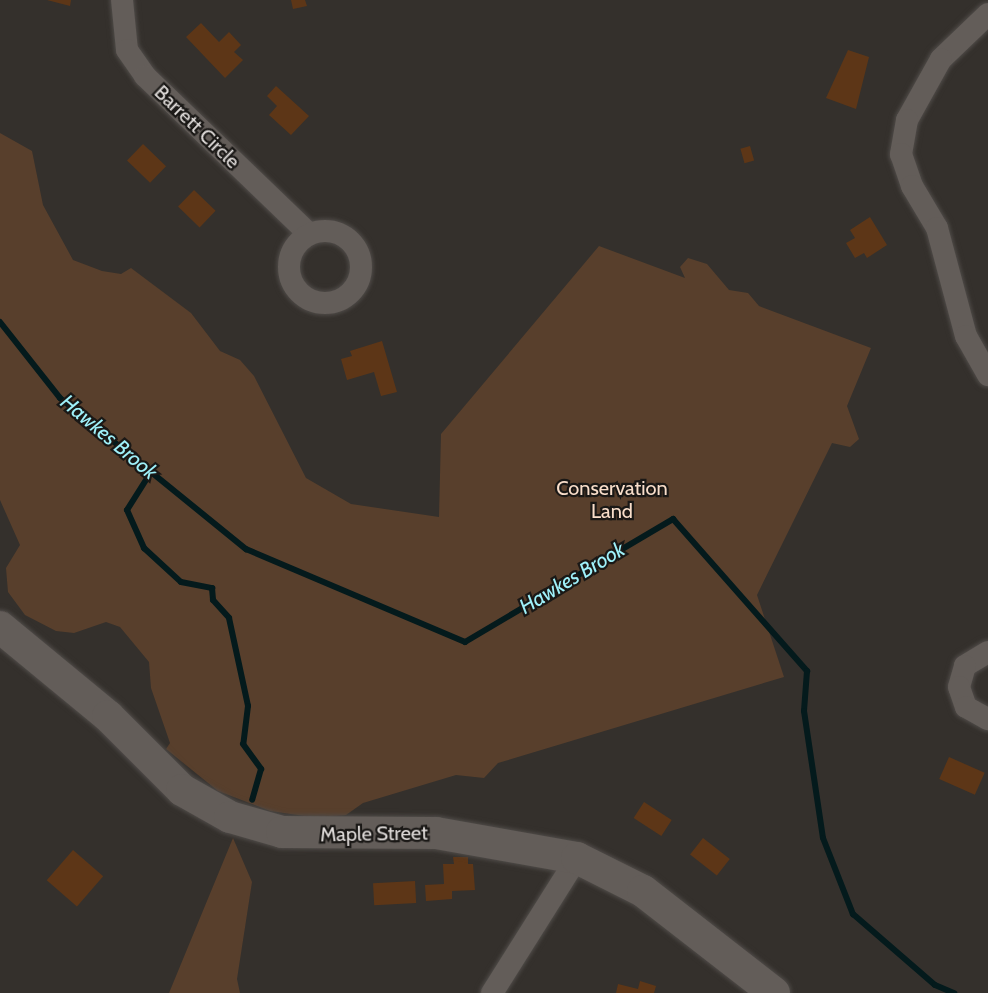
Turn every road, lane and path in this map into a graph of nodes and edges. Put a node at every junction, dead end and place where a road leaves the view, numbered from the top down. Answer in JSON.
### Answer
{"nodes":[{"id":1,"x":122,"y":0,"type":"edge"},
{"id":2,"x":988,"y":14,"type":"edge"},
{"id":3,"x":309,"y":234,"type":"dead end"},
{"id":4,"x":988,"y":375,"type":"edge"},
{"id":5,"x":0,"y":627,"type":"edge"},
{"id":6,"x":988,"y":652,"type":"edge"},
{"id":7,"x":988,"y":719,"type":"edge"},
{"id":8,"x":577,"y":858,"type":"junction"},
{"id":9,"x":492,"y":993,"type":"edge"},
{"id":10,"x":774,"y":993,"type":"edge"}],
"edges":[{"from":1,"to":3,"type":"street","name":"Barrett Circle"},
{"from":2,"to":4,"type":"street"},
{"from":5,"to":8,"type":"street","name":"Maple Street"},
{"from":6,"to":7,"type":"street"},
{"from":8,"to":9,"type":"street"},
{"from":8,"to":10,"type":"street","name":"Maple Street"}]}
